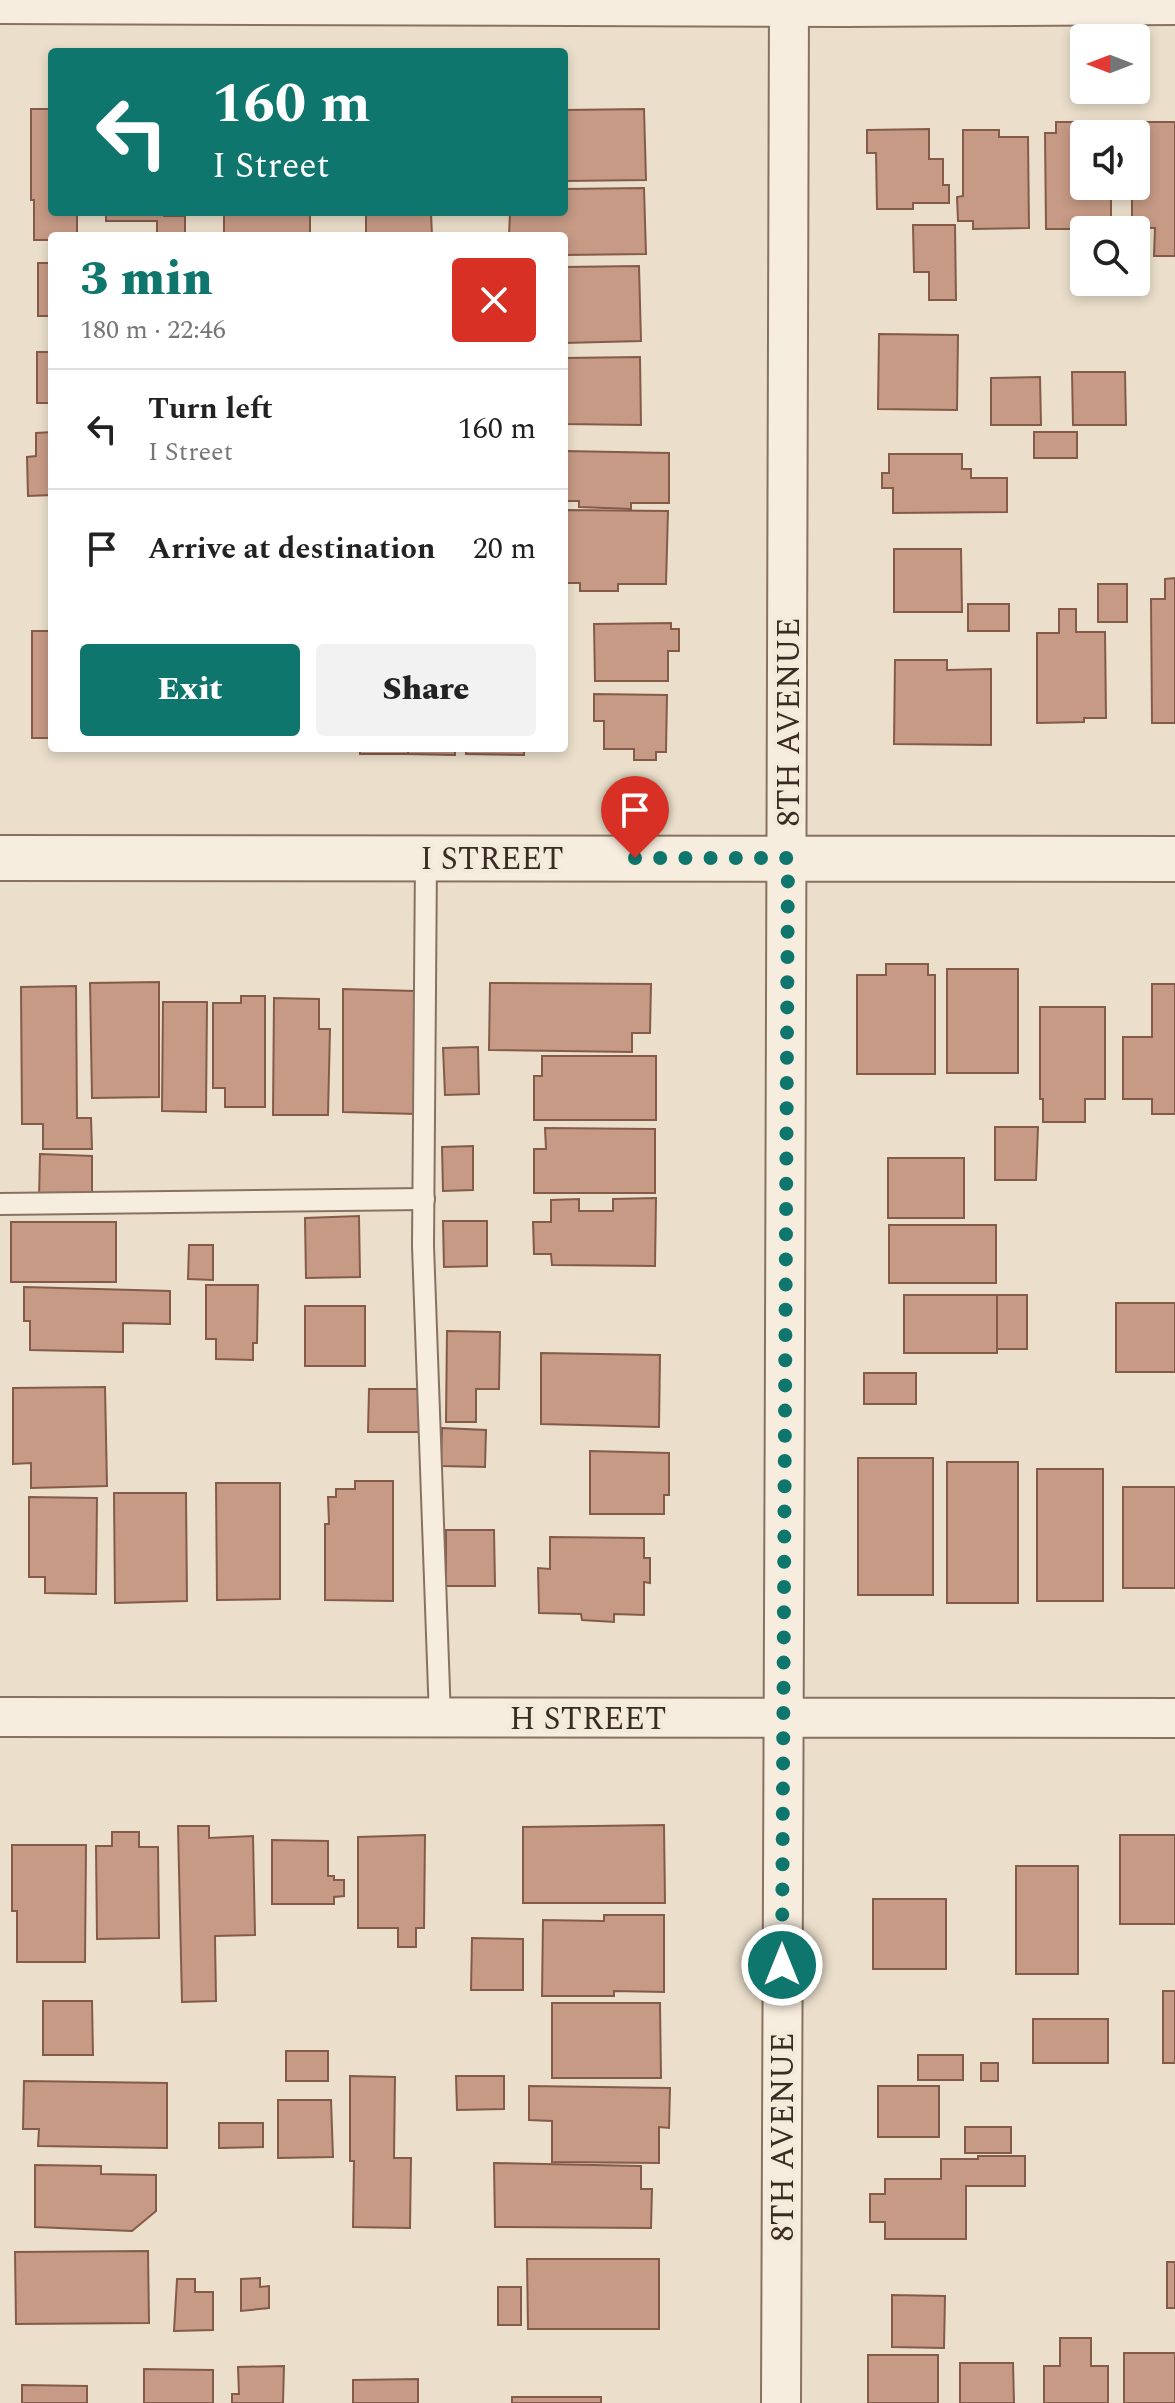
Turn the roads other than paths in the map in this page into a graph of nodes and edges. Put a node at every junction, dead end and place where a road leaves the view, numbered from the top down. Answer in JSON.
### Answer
{"nodes":[{"id":1,"x":789,"y":3,"type":"edge"},
{"id":2,"x":0,"y":4,"type":"edge"},
{"id":3,"x":1175,"y":5,"type":"edge"},
{"id":4,"x":0,"y":858,"type":"edge"},
{"id":5,"x":426,"y":858,"type":"junction"},
{"id":6,"x":788,"y":858,"type":"junction"},
{"id":7,"x":1175,"y":859,"type":"edge"},
{"id":8,"x":424,"y":1199,"type":"junction"},
{"id":9,"x":0,"y":1204,"type":"edge"},
{"id":10,"x":0,"y":1717,"type":"edge"},
{"id":11,"x":440,"y":1718,"type":"junction"},
{"id":12,"x":1175,"y":1718,"type":"edge"},
{"id":13,"x":782,"y":1719,"type":"junction"},
{"id":14,"x":781,"y":2403,"type":"edge"}],
"edges":[{"from":1,"to":2,"type":"street"},
{"from":1,"to":3,"type":"street"},
{"from":1,"to":6,"type":"street","name":"8TH AVENUE"},
{"from":4,"to":5,"type":"street","name":"I STREET"},
{"from":5,"to":6,"type":"street","name":"I STREET"},
{"from":5,"to":8,"type":"lane"},
{"from":6,"to":7,"type":"street","name":"I STREET"},
{"from":6,"to":13,"type":"street","name":"8TH AVENUE"},
{"from":8,"to":9,"type":"lane"},
{"from":8,"to":11,"type":"lane"},
{"from":10,"to":11,"type":"street","name":"H STREET"},
{"from":11,"to":13,"type":"street","name":"H STREET"},
{"from":12,"to":13,"type":"street","name":"H STREET"},
{"from":13,"to":14,"type":"street","name":"8TH AVENUE"}]}
